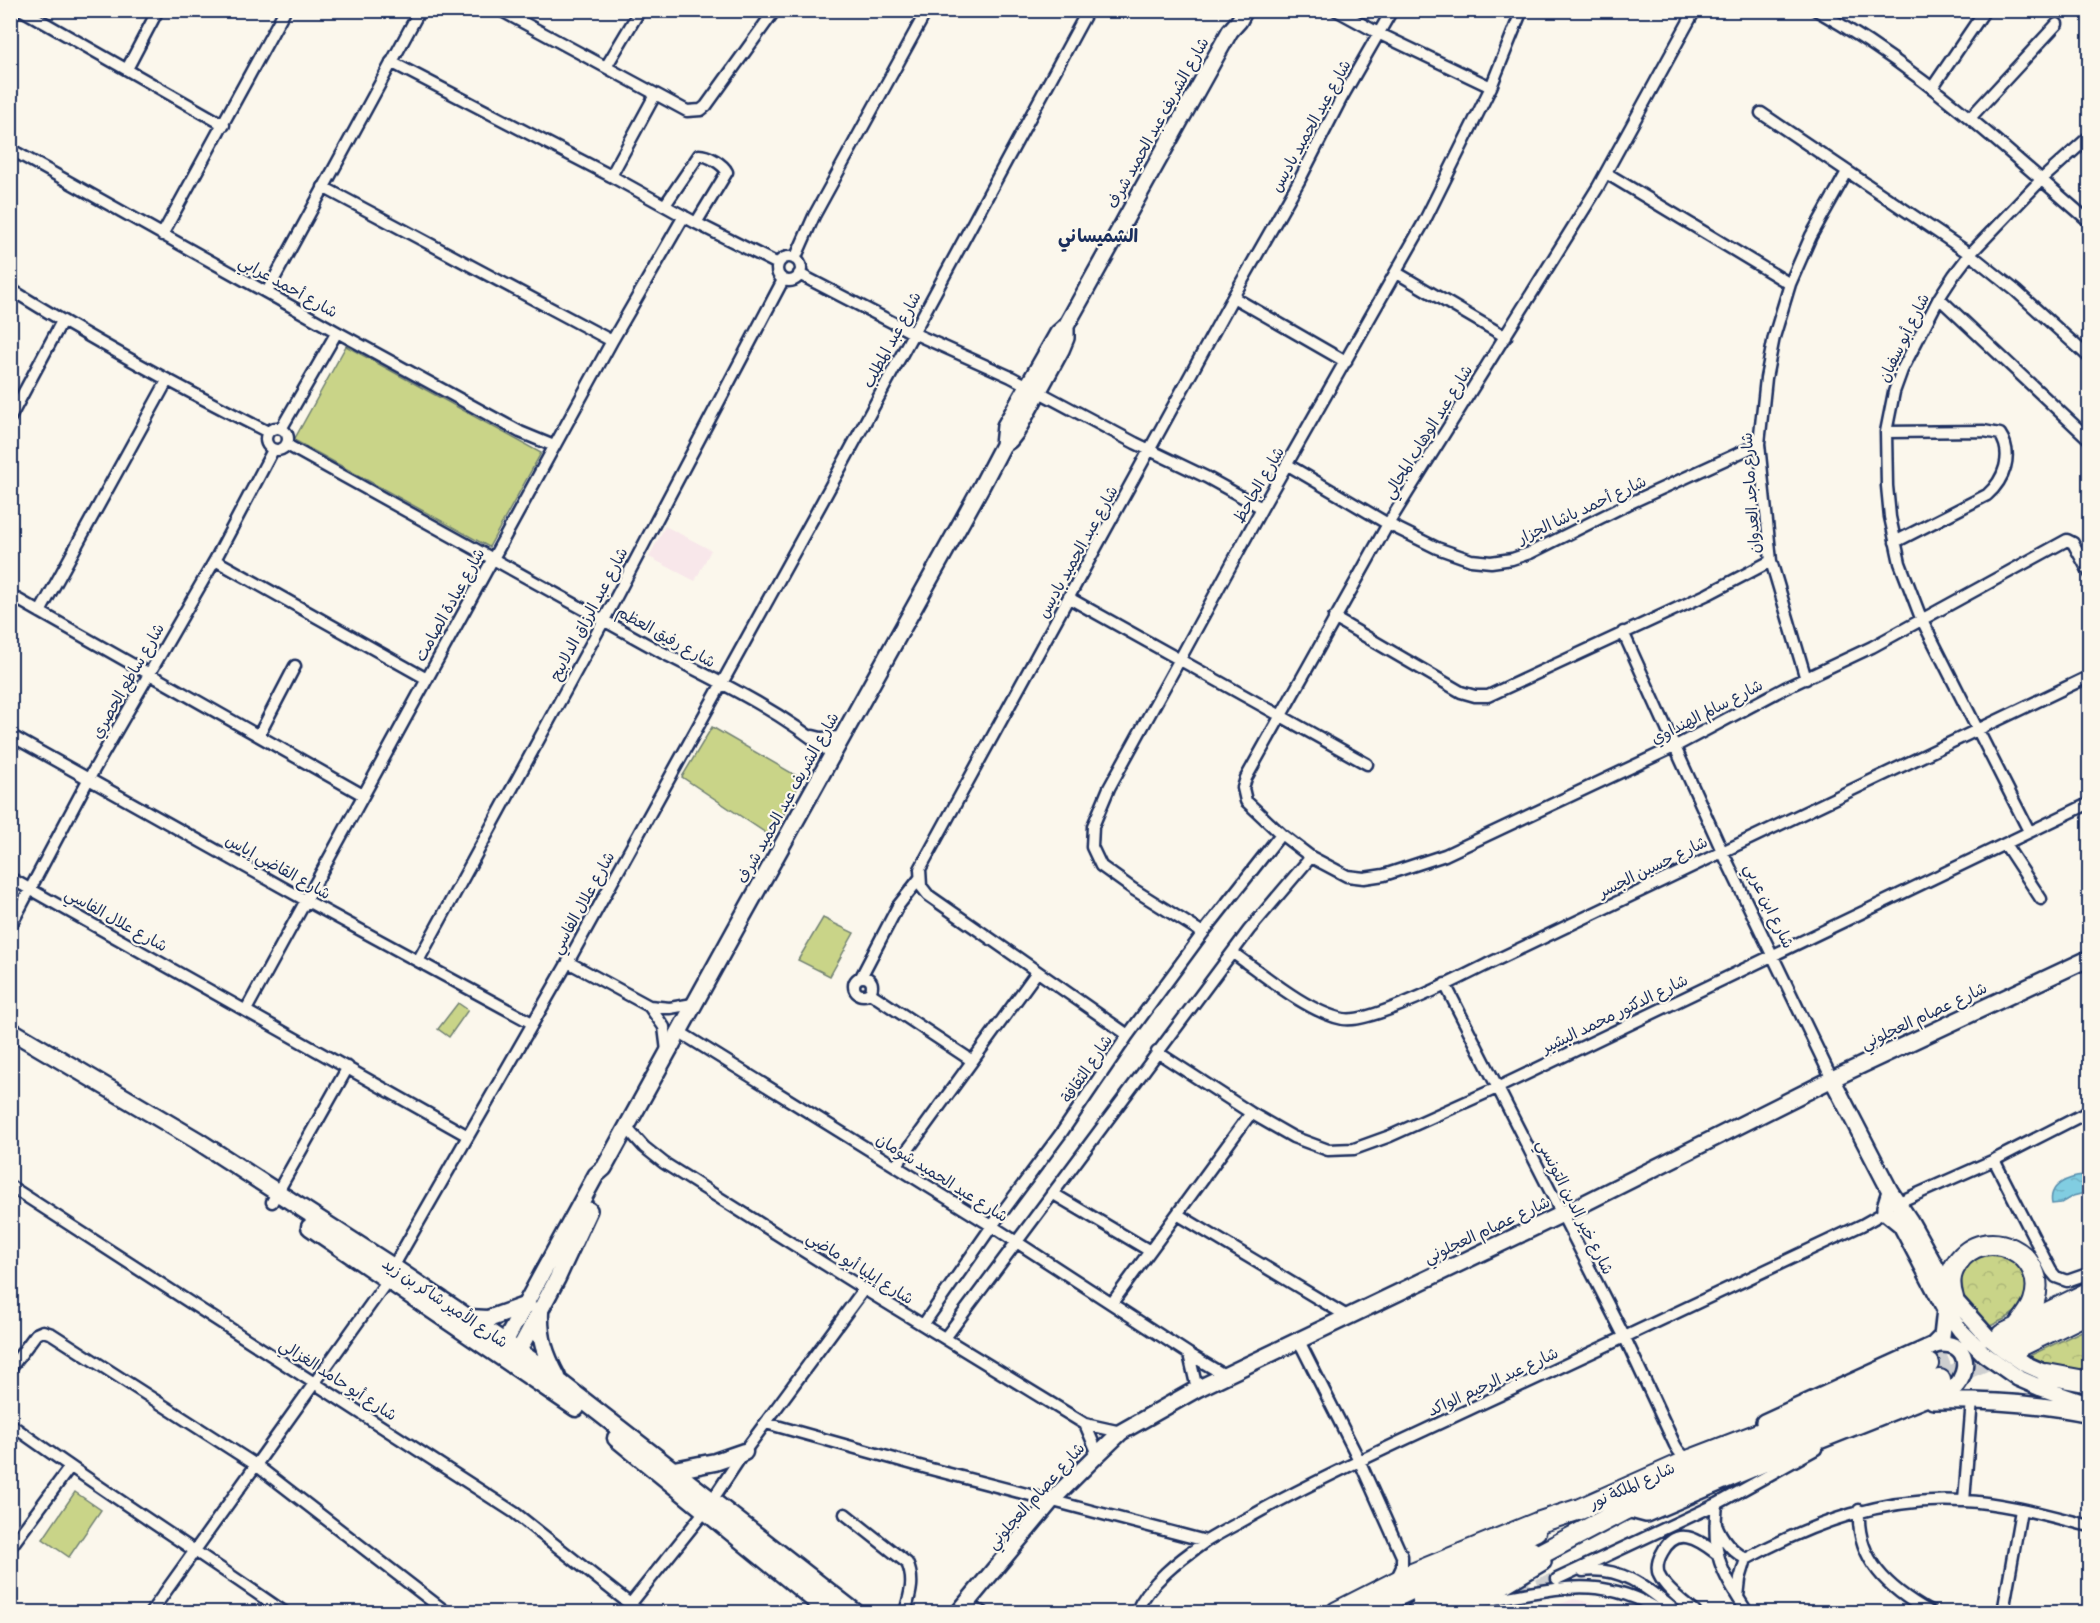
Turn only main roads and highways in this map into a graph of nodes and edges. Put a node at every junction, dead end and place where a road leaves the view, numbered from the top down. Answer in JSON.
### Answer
{"nodes":[{"id":1,"x":10,"y":1030,"type":"edge"},
{"id":2,"x":10,"y":1041,"type":"edge"},
{"id":3,"x":275,"y":1197,"type":"junction"},
{"id":4,"x":390,"y":1273,"type":"junction"},
{"id":5,"x":2090,"y":1292,"type":"edge"},
{"id":6,"x":1949,"y":1304,"type":"road end"},
{"id":7,"x":469,"y":1318,"type":"junction"},
{"id":8,"x":2084,"y":1318,"type":"edge"},
{"id":9,"x":2016,"y":1351,"type":"junction"},
{"id":10,"x":508,"y":1353,"type":"junction"},
{"id":11,"x":2047,"y":1374,"type":"road end"},
{"id":12,"x":559,"y":1380,"type":"junction"},
{"id":13,"x":2090,"y":1382,"type":"edge"},
{"id":14,"x":744,"y":1452,"type":"road end"},
{"id":15,"x":674,"y":1470,"type":"junction"},
{"id":16,"x":709,"y":1506,"type":"junction"},
{"id":17,"x":1580,"y":1509,"type":"junction"},
{"id":18,"x":1615,"y":1515,"type":"junction"},
{"id":19,"x":829,"y":1612,"type":"edge"},
{"id":20,"x":855,"y":1612,"type":"edge"},
{"id":21,"x":1337,"y":1612,"type":"edge"},
{"id":22,"x":1367,"y":1612,"type":"edge"},
{"id":23,"x":1393,"y":1612,"type":"edge"},
{"id":24,"x":1418,"y":1612,"type":"edge"}],
"edges":[{"from":1,"to":3,"type":"main road","name":"شارع الأمير شاكر بن زيد"},
{"from":2,"to":3,"type":"main road","name":"شارع الأمير شاكر بن زيد"},
{"from":3,"to":4,"type":"main road","name":"شارع الأمير شاكر بن زيد"},
{"from":4,"to":7,"type":"main road","name":"شارع الأمير شاكر بن زيد"},
{"from":4,"to":10,"type":"main road","name":"شارع الأمير شاكر بن زيد"},
{"from":5,"to":9,"type":"highway"},
{"from":6,"to":9,"type":"highway"},
{"from":7,"to":10,"type":"main road","name":"شارع الأمير شاكر بن زيد"},
{"from":7,"to":12,"type":"main road"},
{"from":8,"to":9,"type":"highway"},
{"from":10,"to":12,"type":"main road","name":"شارع الأمير شاكر بن زيد"},
{"from":10,"to":16,"type":"main road","name":"شارع الأمير شاكر بن زيد"},
{"from":11,"to":13,"type":"highway"},
{"from":12,"to":15,"type":"main road","name":"شارع الأمير شاكر بن زيد"},
{"from":14,"to":15,"type":"main road"},
{"from":15,"to":16,"type":"main road","name":"شارع الأمير شاكر بن زيد"},
{"from":16,"to":19,"type":"main road","name":"شارع الأمير شاكر بن زيد"},
{"from":16,"to":20,"type":"main road","name":"شارع الأمير شاكر بن زيد"},
{"from":17,"to":18,"type":"highway","name":"شارع الملكة نور"},
{"from":17,"to":21,"type":"highway","name":"شارع الملكة نور"},
{"from":17,"to":22,"type":"main road"},
{"from":18,"to":23,"type":"main road"},
{"from":18,"to":24,"type":"highway","name":"شارع الملكة نور"}]}
